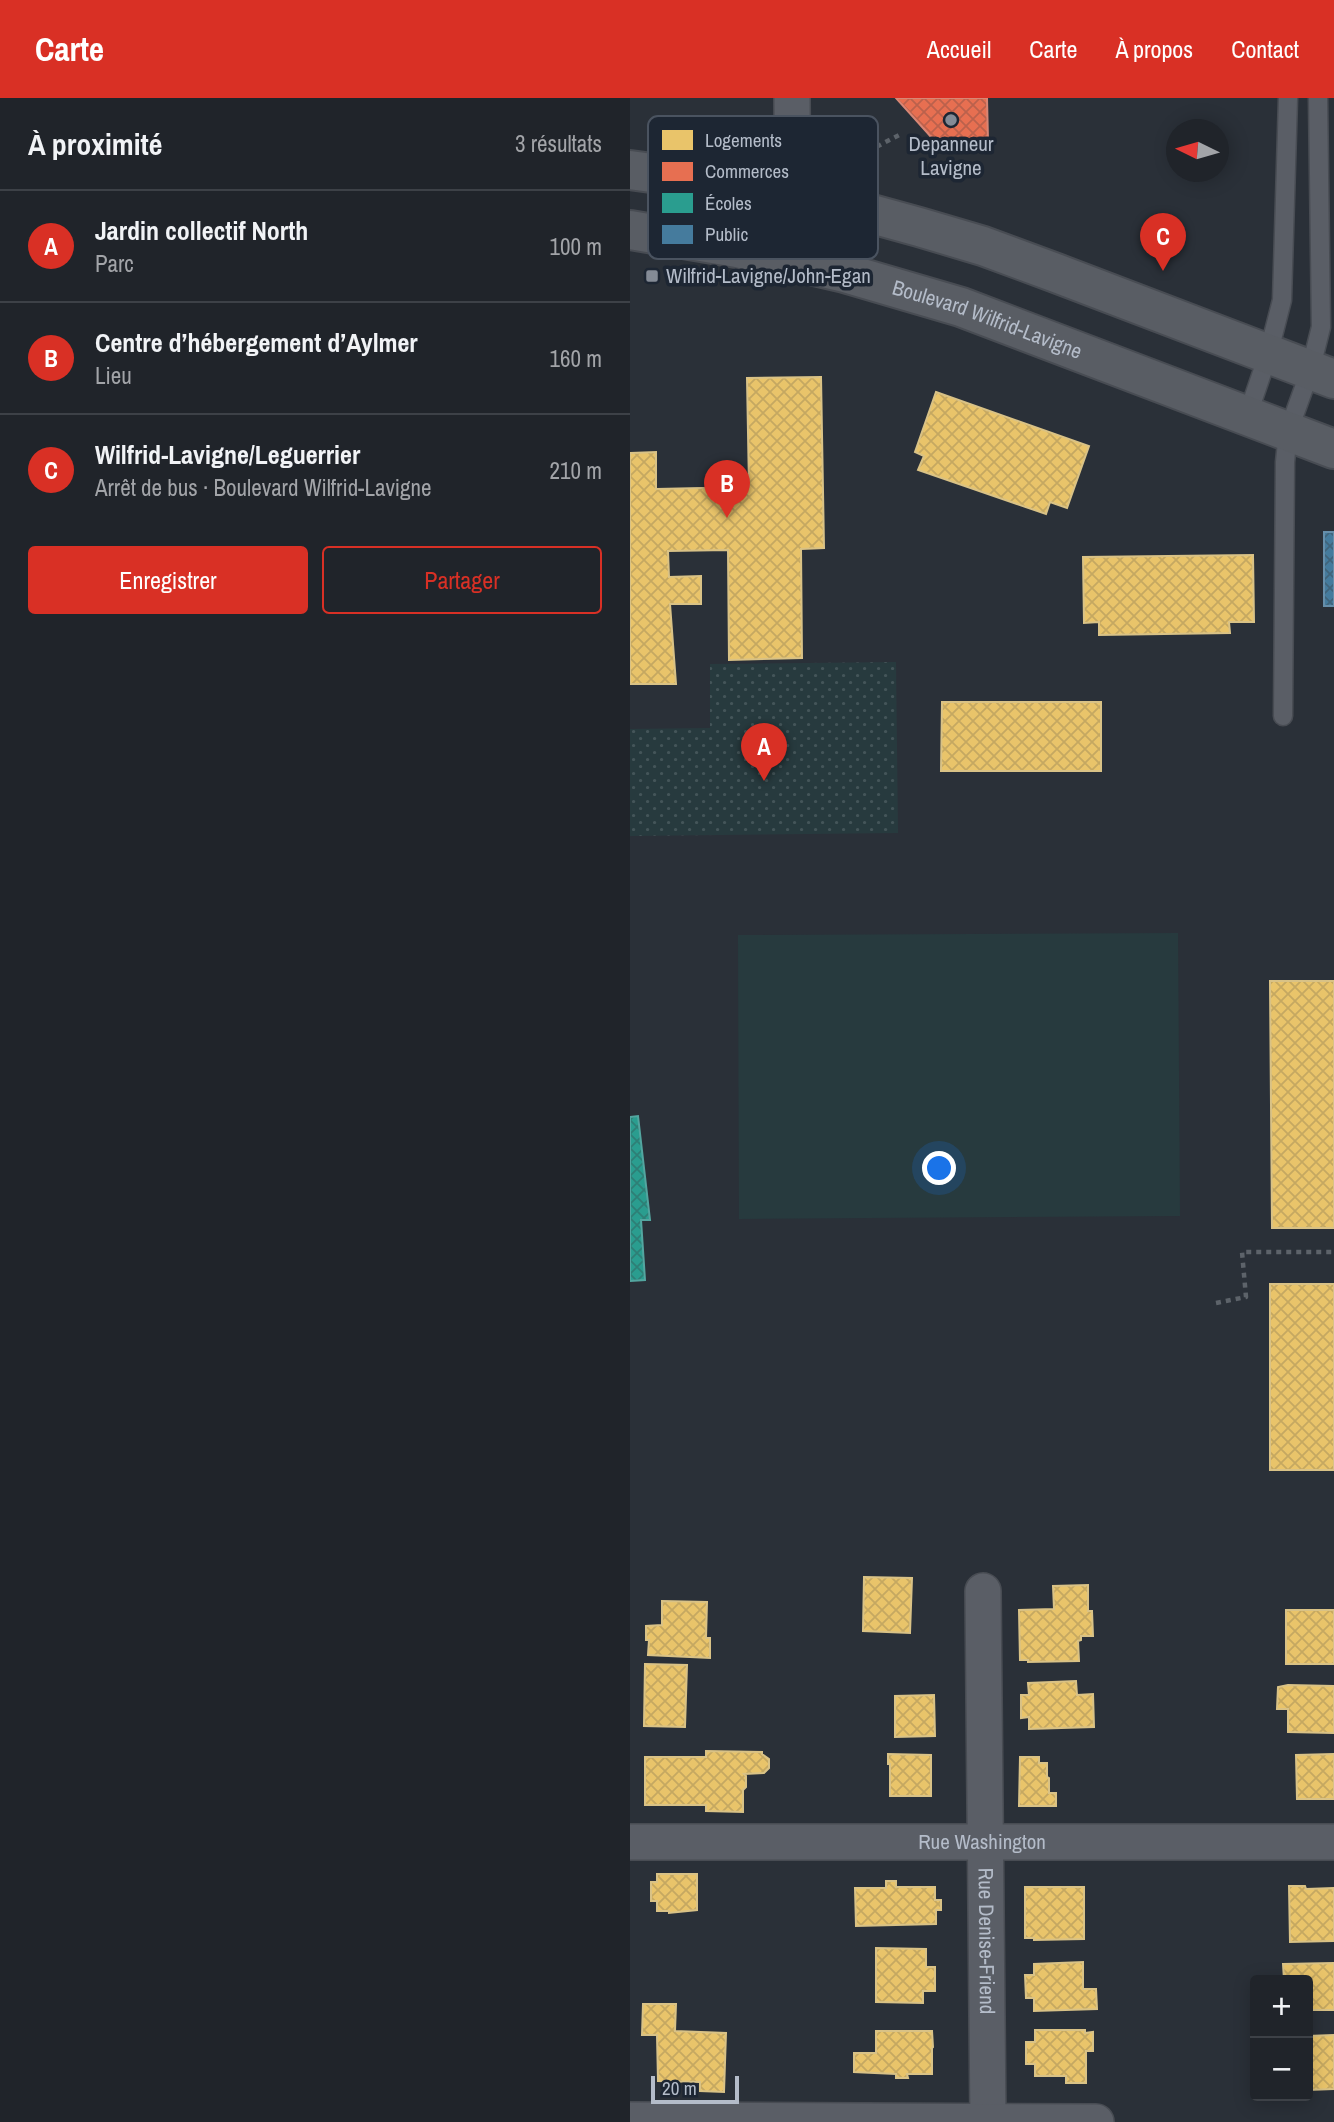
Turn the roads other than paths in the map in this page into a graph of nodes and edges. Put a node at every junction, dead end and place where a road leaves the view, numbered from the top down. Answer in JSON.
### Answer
{"nodes":[{"id":1,"x":792,"y":98,"type":"edge"},
{"id":2,"x":1288,"y":98,"type":"edge"},
{"id":3,"x":1318,"y":98,"type":"edge"},
{"id":4,"x":795,"y":116,"type":"edge"},
{"id":5,"x":630,"y":170,"type":"edge"},
{"id":6,"x":648,"y":171,"type":"edge"},
{"id":7,"x":878,"y":211,"type":"edge"},
{"id":8,"x":630,"y":230,"type":"edge"},
{"id":9,"x":648,"y":233,"type":"edge"},
{"id":10,"x":784,"y":259,"type":"edge"},
{"id":11,"x":793,"y":261,"type":"joint"},
{"id":12,"x":1268,"y":355,"type":"junction"},
{"id":13,"x":1322,"y":375,"type":"edge"},
{"id":14,"x":1247,"y":417,"type":"junction"},
{"id":15,"x":1288,"y":432,"type":"junction"},
{"id":16,"x":1334,"y":449,"type":"edge"},
{"id":17,"x":1283,"y":716,"type":"dead end"},
{"id":18,"x":983,"y":1591,"type":"dead end"},
{"id":19,"x":986,"y":1840,"type":"junction"},
{"id":20,"x":630,"y":1842,"type":"edge"},
{"id":21,"x":1334,"y":1842,"type":"edge"},
{"id":22,"x":630,"y":2120,"type":"edge"},
{"id":23,"x":988,"y":2121,"type":"edge"},
{"id":24,"x":1096,"y":2122,"type":"edge"}],
"edges":[{"from":1,"to":4,"type":"street"},
{"from":2,"to":12,"type":"lane"},
{"from":3,"to":13,"type":"lane"},
{"from":5,"to":6,"type":"main road"},
{"from":7,"to":12,"type":"main road"},
{"from":8,"to":9,"type":"main road","name":"Boulevard Wilfrid-Lavigne"},
{"from":10,"to":11,"type":"main road","name":"Boulevard Wilfrid-Lavigne"},
{"from":11,"to":14,"type":"main road","name":"Boulevard Wilfrid-Lavigne"},
{"from":12,"to":13,"type":"main road"},
{"from":12,"to":14,"type":"lane"},
{"from":13,"to":15,"type":"lane"},
{"from":14,"to":15,"type":"main road","name":"Boulevard Wilfrid-Lavigne"},
{"from":15,"to":16,"type":"main road","name":"Boulevard Wilfrid-Lavigne"},
{"from":15,"to":17,"type":"lane"},
{"from":18,"to":19,"type":"street","name":"Rue Denise-Friend"},
{"from":19,"to":20,"type":"street","name":"Rue Washington"},
{"from":19,"to":21,"type":"street","name":"Rue Washington"},
{"from":19,"to":23,"type":"street","name":"Rue Denise-Friend"},
{"from":22,"to":23,"type":"street"},
{"from":23,"to":24,"type":"street"}]}
